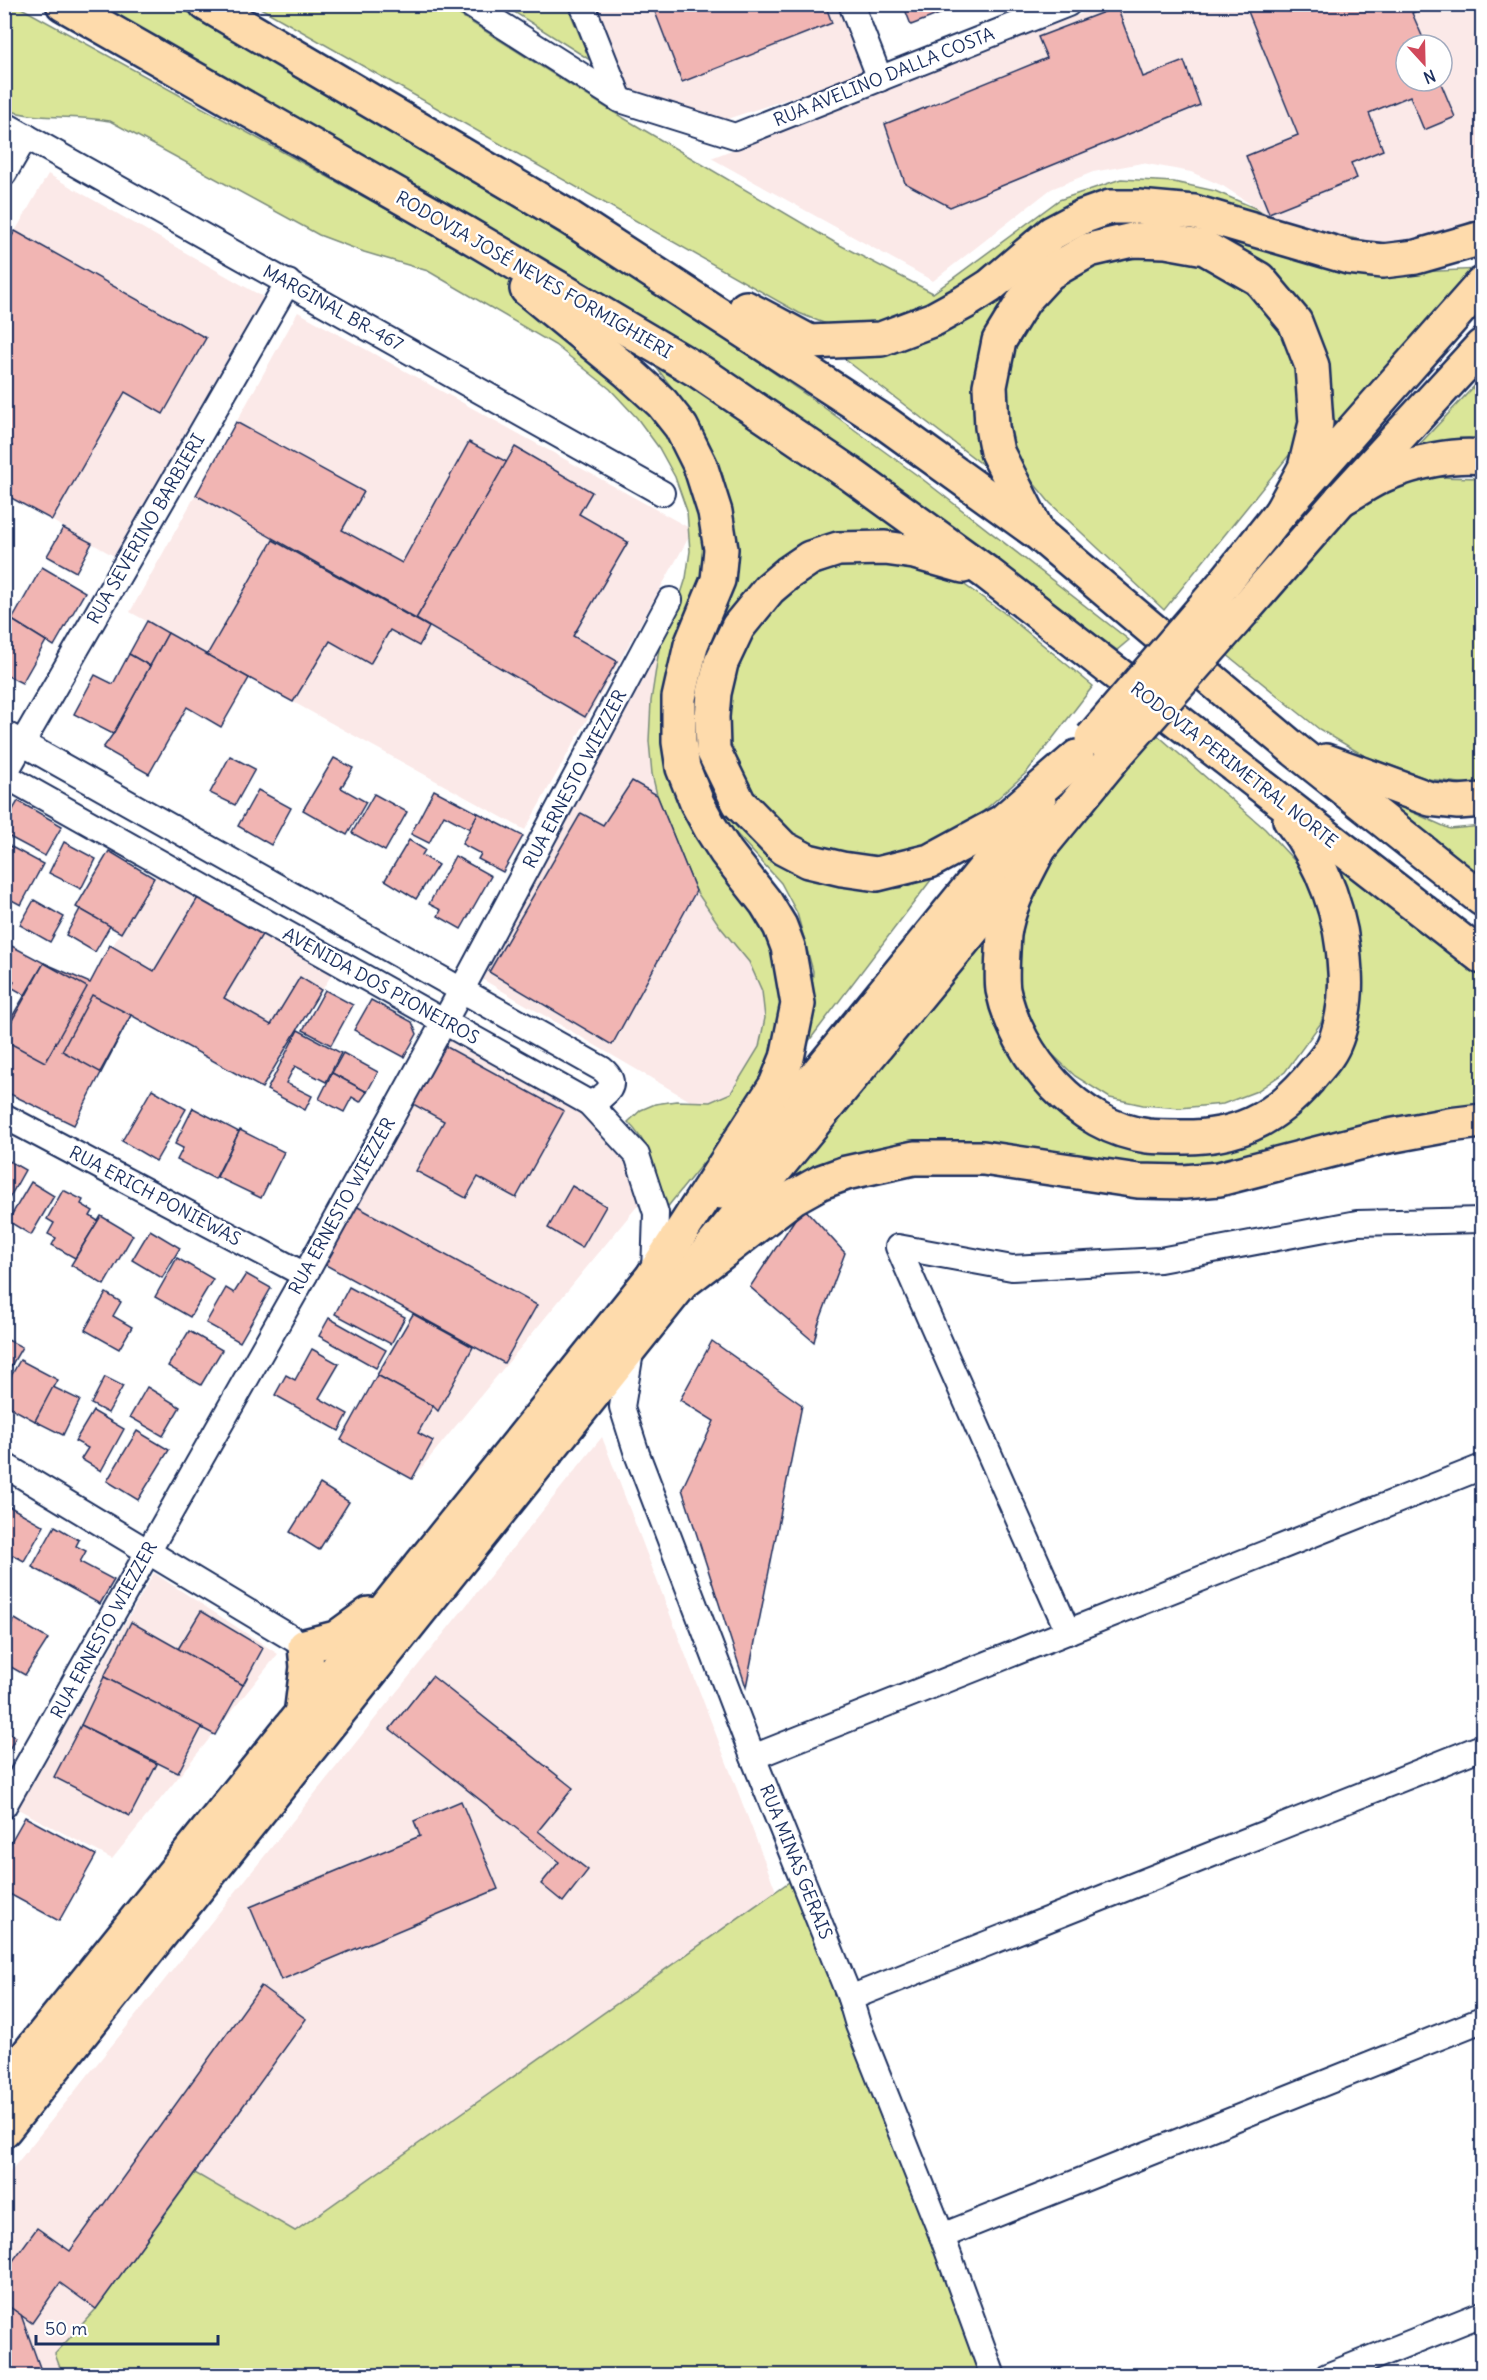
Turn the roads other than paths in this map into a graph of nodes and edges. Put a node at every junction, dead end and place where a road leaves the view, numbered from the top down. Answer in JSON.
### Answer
{"nodes":[{"id":1,"x":63,"y":4,"type":"edge"},
{"id":2,"x":206,"y":4,"type":"edge"},
{"id":3,"x":469,"y":4,"type":"edge"},
{"id":4,"x":582,"y":4,"type":"edge"},
{"id":5,"x":851,"y":4,"type":"edge"},
{"id":6,"x":1068,"y":4,"type":"edge"},
{"id":7,"x":880,"y":79,"type":"junction"},
{"id":8,"x":620,"y":100,"type":"junction"},
{"id":9,"x":4,"y":124,"type":"edge"},
{"id":10,"x":26,"y":136,"type":"junction"},
{"id":11,"x":4,"y":174,"type":"edge"},
{"id":12,"x":570,"y":218,"type":"junction"},
{"id":13,"x":465,"y":233,"type":"junction"},
{"id":14,"x":1482,"y":238,"type":"edge"},
{"id":15,"x":288,"y":282,"type":"junction"},
{"id":16,"x":1482,"y":284,"type":"edge"},
{"id":17,"x":1482,"y":346,"type":"edge"},
{"id":18,"x":1482,"y":457,"type":"edge"},
{"id":19,"x":662,"y":493,"type":"dead end"},
{"id":20,"x":1341,"y":499,"type":"junction"},
{"id":21,"x":1281,"y":512,"type":"junction"},
{"id":22,"x":1039,"y":534,"type":"junction"},
{"id":23,"x":987,"y":573,"type":"junction"},
{"id":24,"x":670,"y":600,"type":"dead end"},
{"id":25,"x":14,"y":738,"type":"edge"},
{"id":26,"x":1095,"y":750,"type":"junction"},
{"id":27,"x":1295,"y":750,"type":"junction"},
{"id":28,"x":4,"y":775,"type":"edge"},
{"id":29,"x":1263,"y":787,"type":"junction"},
{"id":30,"x":1482,"y":800,"type":"edge"},
{"id":31,"x":141,"y":810,"type":"junction"},
{"id":32,"x":124,"y":842,"type":"junction"},
{"id":33,"x":1040,"y":847,"type":"junction"},
{"id":34,"x":293,"y":896,"type":"junction"},
{"id":35,"x":1482,"y":899,"type":"edge"},
{"id":36,"x":274,"y":926,"type":"junction"},
{"id":37,"x":1482,"y":957,"type":"edge"},
{"id":38,"x":461,"y":991,"type":"junction"},
{"id":39,"x":445,"y":1021,"type":"junction"},
{"id":40,"x":590,"y":1103,"type":"junction"},
{"id":41,"x":4,"y":1116,"type":"edge"},
{"id":42,"x":1482,"y":1121,"type":"edge"},
{"id":43,"x":1482,"y":1220,"type":"edge"},
{"id":44,"x":305,"y":1275,"type":"junction"},
{"id":45,"x":668,"y":1278,"type":"junction"},
{"id":46,"x":633,"y":1344,"type":"junction"},
{"id":47,"x":4,"y":1465,"type":"edge"},
{"id":48,"x":1480,"y":1476,"type":"edge"},
{"id":49,"x":148,"y":1551,"type":"junction"},
{"id":50,"x":402,"y":1590,"type":"junction"},
{"id":51,"x":1068,"y":1632,"type":"junction"},
{"id":52,"x":305,"y":1646,"type":"junction"},
{"id":53,"x":301,"y":1716,"type":"junction"},
{"id":54,"x":1482,"y":1747,"type":"edge"},
{"id":55,"x":753,"y":1756,"type":"junction"},
{"id":56,"x":4,"y":1806,"type":"edge"},
{"id":57,"x":850,"y":1998,"type":"junction"},
{"id":58,"x":1482,"y":2020,"type":"edge"},
{"id":59,"x":4,"y":2084,"type":"edge"},
{"id":60,"x":4,"y":2130,"type":"edge"},
{"id":61,"x":942,"y":2236,"type":"junction"},
{"id":62,"x":1482,"y":2314,"type":"edge"},
{"id":63,"x":993,"y":2376,"type":"edge"},
{"id":64,"x":1327,"y":2376,"type":"edge"}],
"edges":[{"from":1,"to":13,"type":"main road","name":"RODOVIA JOSÉ NEVES FORMIGHIERI"},
{"from":2,"to":12,"type":"main road"},
{"from":3,"to":8,"type":"street"},
{"from":4,"to":8,"type":"street"},
{"from":5,"to":7,"type":"street"},
{"from":6,"to":7,"type":"street","name":"RUA AVELINO DALLA COSTA"},
{"from":7,"to":8,"type":"street","name":"RUA AVELINO DALLA COSTA"},
{"from":9,"to":10,"type":"street","name":"MARGINAL BR-467"},
{"from":10,"to":11,"type":"street"},
{"from":10,"to":15,"type":"street","name":"MARGINAL BR-467"},
{"from":12,"to":14,"type":"main road"},
{"from":12,"to":22,"type":"main road"},
{"from":13,"to":23,"type":"main road","name":"RODOVIA JOSÉ NEVES FORMIGHIERI"},
{"from":13,"to":45,"type":"main road"},
{"from":15,"to":19,"type":"street","name":"MARGINAL BR-467"},
{"from":15,"to":25,"type":"street","name":"RUA SEVERINO BARBIERI"},
{"from":16,"to":21,"type":"main road"},
{"from":17,"to":20,"type":"main road"},
{"from":18,"to":20,"type":"main road"},
{"from":20,"to":26,"type":"main road","bridge":true},
{"from":21,"to":22,"type":"main road"},
{"from":21,"to":26,"type":"main road","bridge":true},
{"from":22,"to":27,"type":"main road"},
{"from":23,"to":26,"type":"main road"},
{"from":23,"to":29,"type":"main road","name":"RODOVIA PERIMETRAL NORTE"},
{"from":24,"to":38,"type":"street","name":"RUA ERNESTO WIEZZER"},
{"from":25,"to":28,"type":"street","name":"RUA SEVERINO BARBIERI"},
{"from":25,"to":31,"type":"street"},
{"from":26,"to":33,"type":"main road"},
{"from":26,"to":45,"type":"main road"},
{"from":27,"to":30,"type":"main road"},
{"from":27,"to":35,"type":"main road"},
{"from":28,"to":32,"type":"street","name":"AVENIDA DOS PIONEIROS"},
{"from":29,"to":33,"type":"main road"},
{"from":29,"to":37,"type":"main road","name":"RODOVIA PERIMETRAL NORTE"},
{"from":31,"to":32,"type":"street"},
{"from":31,"to":34,"type":"street"},
{"from":32,"to":36,"type":"street","name":"AVENIDA DOS PIONEIROS"},
{"from":33,"to":45,"type":"main road"},
{"from":34,"to":36,"type":"street"},
{"from":34,"to":38,"type":"street"},
{"from":36,"to":39,"type":"street","name":"AVENIDA DOS PIONEIROS"},
{"from":38,"to":39,"type":"street","name":"RUA ERNESTO WIEZZER"},
{"from":38,"to":40,"type":"street"},
{"from":39,"to":40,"type":"street","name":"AVENIDA DOS PIONEIROS"},
{"from":39,"to":44,"type":"street","name":"RUA ERNESTO WIEZZER"},
{"from":40,"to":45,"type":"street","name":"AVENIDA DOS PIONEIROS"},
{"from":41,"to":44,"type":"street","name":"RUA ERICH PONIEWAS"},
{"from":42,"to":45,"type":"main road"},
{"from":43,"to":51,"type":"street"},
{"from":44,"to":49,"type":"street","name":"RUA ERNESTO WIEZZER"},
{"from":45,"to":46,"type":"main road"},
{"from":45,"to":50,"type":"main road"},
{"from":46,"to":55,"type":"street","name":"RUA MINAS GERAIS"},
{"from":46,"to":60,"type":"main road"},
{"from":47,"to":49,"type":"street"},
{"from":48,"to":51,"type":"street"},
{"from":49,"to":52,"type":"street"},
{"from":49,"to":56,"type":"street","name":"RUA ERNESTO WIEZZER"},
{"from":50,"to":52,"type":"main road"},
{"from":50,"to":53,"type":"main road"},
{"from":51,"to":55,"type":"street"},
{"from":52,"to":53,"type":"main road"},
{"from":53,"to":59,"type":"main road"},
{"from":54,"to":57,"type":"street"},
{"from":55,"to":57,"type":"street","name":"RUA MINAS GERAIS"},
{"from":57,"to":61,"type":"street","name":"RUA MINAS GERAIS"},
{"from":58,"to":61,"type":"street"},
{"from":61,"to":63,"type":"street","name":"RUA MINAS GERAIS"},
{"from":62,"to":64,"type":"street"}]}
